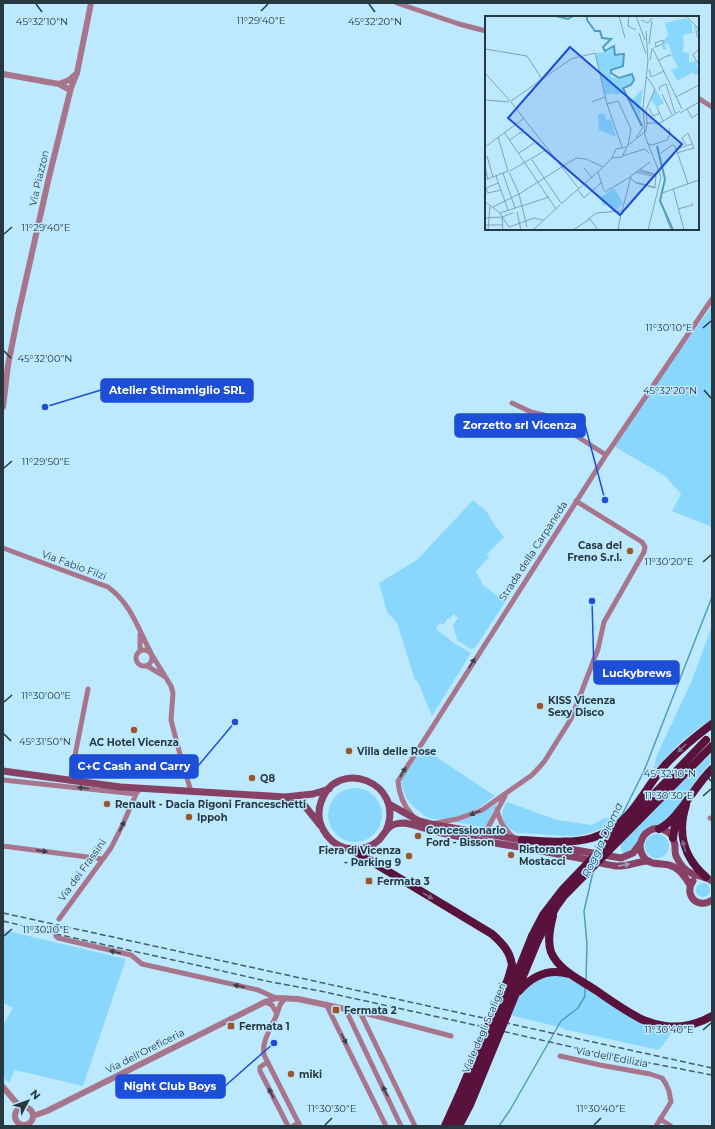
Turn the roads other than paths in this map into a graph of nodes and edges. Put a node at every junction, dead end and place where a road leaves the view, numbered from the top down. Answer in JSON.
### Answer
{"nodes":[{"id":1,"x":90,"y":3,"type":"edge"},
{"id":2,"x":397,"y":3,"type":"edge"},
{"id":3,"x":485,"y":31,"type":"edge"},
{"id":4,"x":77,"y":73,"type":"junction"},
{"id":5,"x":3,"y":74,"type":"edge"},
{"id":6,"x":59,"y":84,"type":"junction"},
{"id":7,"x":70,"y":90,"type":"junction"},
{"id":8,"x":699,"y":99,"type":"edge"},
{"id":9,"x":712,"y":107,"type":"edge"},
{"id":10,"x":712,"y":299,"type":"edge"},
{"id":11,"x":5,"y":378,"type":"edge"},
{"id":12,"x":512,"y":403,"type":"dead end"},
{"id":13,"x":3,"y":407,"type":"edge"},
{"id":14,"x":606,"y":455,"type":"junction"},
{"id":15,"x":576,"y":501,"type":"junction"},
{"id":16,"x":3,"y":548,"type":"edge"},
{"id":17,"x":140,"y":633,"type":"junction"},
{"id":18,"x":140,"y":651,"type":"junction"},
{"id":19,"x":151,"y":654,"type":"junction"},
{"id":20,"x":147,"y":666,"type":"junction"},
{"id":21,"x":168,"y":680,"type":"junction"},
{"id":22,"x":88,"y":689,"type":"dead end"},
{"id":23,"x":712,"y":724,"type":"edge"},
{"id":24,"x":710,"y":742,"type":"edge"},
{"id":25,"x":712,"y":769,"type":"edge"},
{"id":26,"x":3,"y":771,"type":"edge"},
{"id":27,"x":3,"y":780,"type":"edge"},
{"id":28,"x":70,"y":781,"type":"junction"},
{"id":29,"x":329,"y":789,"type":"junction"},
{"id":30,"x":138,"y":791,"type":"junction"},
{"id":31,"x":191,"y":791,"type":"junction"},
{"id":32,"x":507,"y":792,"type":"junction"},
{"id":33,"x":285,"y":797,"type":"junction"},
{"id":34,"x":688,"y":801,"type":"junction"},
{"id":35,"x":389,"y":804,"type":"junction"},
{"id":36,"x":497,"y":808,"type":"junction"},
{"id":37,"x":416,"y":819,"type":"junction"},
{"id":38,"x":431,"y":824,"type":"junction"},
{"id":39,"x":321,"y":826,"type":"junction"},
{"id":40,"x":659,"y":829,"type":"junction"},
{"id":41,"x":386,"y":831,"type":"junction"},
{"id":42,"x":485,"y":834,"type":"junction"},
{"id":43,"x":673,"y":838,"type":"junction"},
{"id":44,"x":476,"y":839,"type":"junction"},
{"id":45,"x":518,"y":839,"type":"junction"},
{"id":46,"x":640,"y":844,"type":"junction"},
{"id":47,"x":3,"y":846,"type":"edge"},
{"id":48,"x":351,"y":849,"type":"junction"},
{"id":49,"x":675,"y":850,"type":"junction"},
{"id":50,"x":599,"y":858,"type":"junction"},
{"id":51,"x":103,"y":859,"type":"junction"},
{"id":52,"x":649,"y":861,"type":"junction"},
{"id":53,"x":662,"y":863,"type":"junction"},
{"id":54,"x":706,"y":878,"type":"edge"},
{"id":55,"x":690,"y":885,"type":"junction"},
{"id":56,"x":710,"y":903,"type":"edge"},
{"id":57,"x":556,"y":908,"type":"junction"},
{"id":58,"x":59,"y":919,"type":"dead end"},
{"id":59,"x":56,"y":927,"type":"dead end"},
{"id":60,"x":535,"y":938,"type":"junction"},
{"id":61,"x":572,"y":975,"type":"junction"},
{"id":62,"x":516,"y":995,"type":"junction"},
{"id":63,"x":276,"y":998,"type":"junction"},
{"id":64,"x":285,"y":998,"type":"junction"},
{"id":65,"x":265,"y":1002,"type":"junction"},
{"id":66,"x":326,"y":1004,"type":"junction"},
{"id":67,"x":344,"y":1008,"type":"junction"},
{"id":68,"x":360,"y":1012,"type":"junction"},
{"id":69,"x":277,"y":1014,"type":"junction"},
{"id":70,"x":712,"y":1016,"type":"edge"},
{"id":71,"x":451,"y":1036,"type":"dead end"},
{"id":72,"x":560,"y":1056,"type":"dead end"},
{"id":73,"x":268,"y":1062,"type":"junction"},
{"id":74,"x":3,"y":1087,"type":"edge"},
{"id":75,"x":20,"y":1107,"type":"junction"},
{"id":76,"x":33,"y":1116,"type":"junction"},
{"id":77,"x":660,"y":1119,"type":"junction"},
{"id":78,"x":300,"y":1124,"type":"edge"},
{"id":79,"x":18,"y":1125,"type":"edge"},
{"id":80,"x":288,"y":1126,"type":"edge"},
{"id":81,"x":292,"y":1126,"type":"edge"},
{"id":82,"x":386,"y":1126,"type":"edge"},
{"id":83,"x":402,"y":1126,"type":"edge"},
{"id":84,"x":415,"y":1126,"type":"edge"},
{"id":85,"x":445,"y":1126,"type":"edge"},
{"id":86,"x":450,"y":1126,"type":"edge"},
{"id":87,"x":459,"y":1126,"type":"edge"},
{"id":88,"x":656,"y":1126,"type":"edge"},
{"id":89,"x":671,"y":1126,"type":"edge"}],
"edges":[{"from":1,"to":4,"type":"street","name":"Via Piazzon"},
{"from":2,"to":3,"type":"street"},
{"from":4,"to":6,"type":"street"},
{"from":4,"to":7,"type":"street","name":"Via Piazzon"},
{"from":5,"to":6,"type":"street"},
{"from":6,"to":7,"type":"street"},
{"from":7,"to":11,"type":"street","name":"Via Piazzon"},
{"from":8,"to":9,"type":"street"},
{"from":10,"to":14,"type":"street","name":"Strada della Carpaneda"},
{"from":11,"to":13,"type":"street","name":"Via Piazzon"},
{"from":12,"to":14,"type":"street"},
{"from":14,"to":15,"type":"street","name":"Strada della Carpaneda"},
{"from":15,"to":32,"type":"street"},
{"from":37,"to":15,"type":"street","name":"Strada della Carpaneda","one_way":true},
{"from":16,"to":17,"type":"street","name":"Via Fabio Filzi"},
{"from":17,"to":18,"type":"street","name":"Via Fabio Filzi"},
{"from":17,"to":19,"type":"street","name":"Via Fabio Filzi"},
{"from":18,"to":19,"type":"street"},
{"from":18,"to":20,"type":"street"},
{"from":19,"to":20,"type":"street"},
{"from":19,"to":21,"type":"street","name":"Via Fabio Filzi"},
{"from":20,"to":21,"type":"street"},
{"from":21,"to":31,"type":"street","name":"Via Fabio Filzi"},
{"from":22,"to":28,"type":"street"},
{"from":23,"to":45,"type":"highway","one_way":true},
{"from":24,"to":57,"type":"highway","bridge":true},
{"from":24,"to":60,"type":"highway","bridge":true},
{"from":25,"to":34,"type":"highway"},
{"from":26,"to":28,"type":"main road"},
{"from":30,"to":27,"type":"street","one_way":true},
{"from":28,"to":30,"type":"main road"},
{"from":29,"to":33,"type":"main road"},
{"from":29,"to":35,"type":"main road"},
{"from":29,"to":39,"type":"main road"},
{"from":30,"to":31,"type":"main road"},
{"from":51,"to":30,"type":"street","name":"Via dei Frassini","one_way":true},
{"from":31,"to":33,"type":"main road"},
{"from":32,"to":36,"type":"street"},
{"from":32,"to":38,"type":"street","one_way":true},
{"from":33,"to":39,"type":"main road"},
{"from":34,"to":40,"type":"highway"},
{"from":34,"to":43,"type":"highway"},
{"from":54,"to":34,"type":"highway","one_way":true},
{"from":35,"to":37,"type":"main road"},
{"from":35,"to":41,"type":"main road"},
{"from":36,"to":42,"type":"street"},
{"from":36,"to":45,"type":"street"},
{"from":37,"to":38,"type":"main road"},
{"from":38,"to":42,"type":"main road"},
{"from":39,"to":48,"type":"main road"},
{"from":40,"to":43,"type":"main road"},
{"from":40,"to":46,"type":"main road"},
{"from":41,"to":44,"type":"main road"},
{"from":41,"to":48,"type":"main road"},
{"from":42,"to":44,"type":"street"},
{"from":42,"to":45,"type":"main road"},
{"from":43,"to":49,"type":"main road"},
{"from":44,"to":50,"type":"main road"},
{"from":45,"to":50,"type":"main road"},
{"from":46,"to":50,"type":"main road"},
{"from":46,"to":52,"type":"main road"},
{"from":47,"to":51,"type":"street","one_way":true},
{"from":48,"to":85,"type":"highway","one_way":true,"bridge":true},
{"from":49,"to":53,"type":"main road"},
{"from":49,"to":54,"type":"main road"},
{"from":50,"to":52,"type":"main road","one_way":true},
{"from":51,"to":58,"type":"street","name":"Via dei Frassini"},
{"from":52,"to":53,"type":"main road"},
{"from":53,"to":55,"type":"main road"},
{"from":54,"to":55,"type":"main road"},
{"from":55,"to":56,"type":"main road"},
{"from":57,"to":60,"type":"highway","bridge":true},
{"from":57,"to":61,"type":"highway","bridge":true},
{"from":63,"to":59,"type":"street","one_way":true},
{"from":60,"to":62,"type":"highway","name":"Viale degli Scaligeri"},
{"from":60,"to":86,"type":"highway","name":"Viale degli Scaligeri","bridge":true},
{"from":61,"to":62,"type":"highway"},
{"from":61,"to":70,"type":"highway"},
{"from":62,"to":87,"type":"highway","name":"Viale degli Scaligeri","bridge":true},
{"from":63,"to":64,"type":"street","name":"Via dell'Oreficeria"},
{"from":63,"to":65,"type":"street","name":"Via dell'Oreficeria"},
{"from":64,"to":66,"type":"street","name":"Via dell'Oreficeria"},
{"from":64,"to":69,"type":"street"},
{"from":65,"to":69,"type":"street"},
{"from":65,"to":76,"type":"street","name":"Via dell'Oreficeria"},
{"from":66,"to":67,"type":"street","name":"Via dell'Oreficeria"},
{"from":66,"to":82,"type":"street","one_way":true},
{"from":67,"to":68,"type":"street","name":"Via dell'Oreficeria"},
{"from":83,"to":67,"type":"street","one_way":true},
{"from":68,"to":71,"type":"street"},
{"from":68,"to":84,"type":"street"},
{"from":69,"to":73,"type":"street"},
{"from":72,"to":77,"type":"street","name":"Via dell'Edilizia"},
{"from":73,"to":78,"type":"street"},
{"from":80,"to":73,"type":"street","one_way":true},
{"from":74,"to":75,"type":"street"},
{"from":75,"to":76,"type":"street"},
{"from":75,"to":79,"type":"street"},
{"from":76,"to":79,"type":"street"},
{"from":77,"to":88,"type":"street","name":"Via dell'Edilizia"},
{"from":77,"to":89,"type":"street"},
{"from":78,"to":81,"type":"street"}]}
